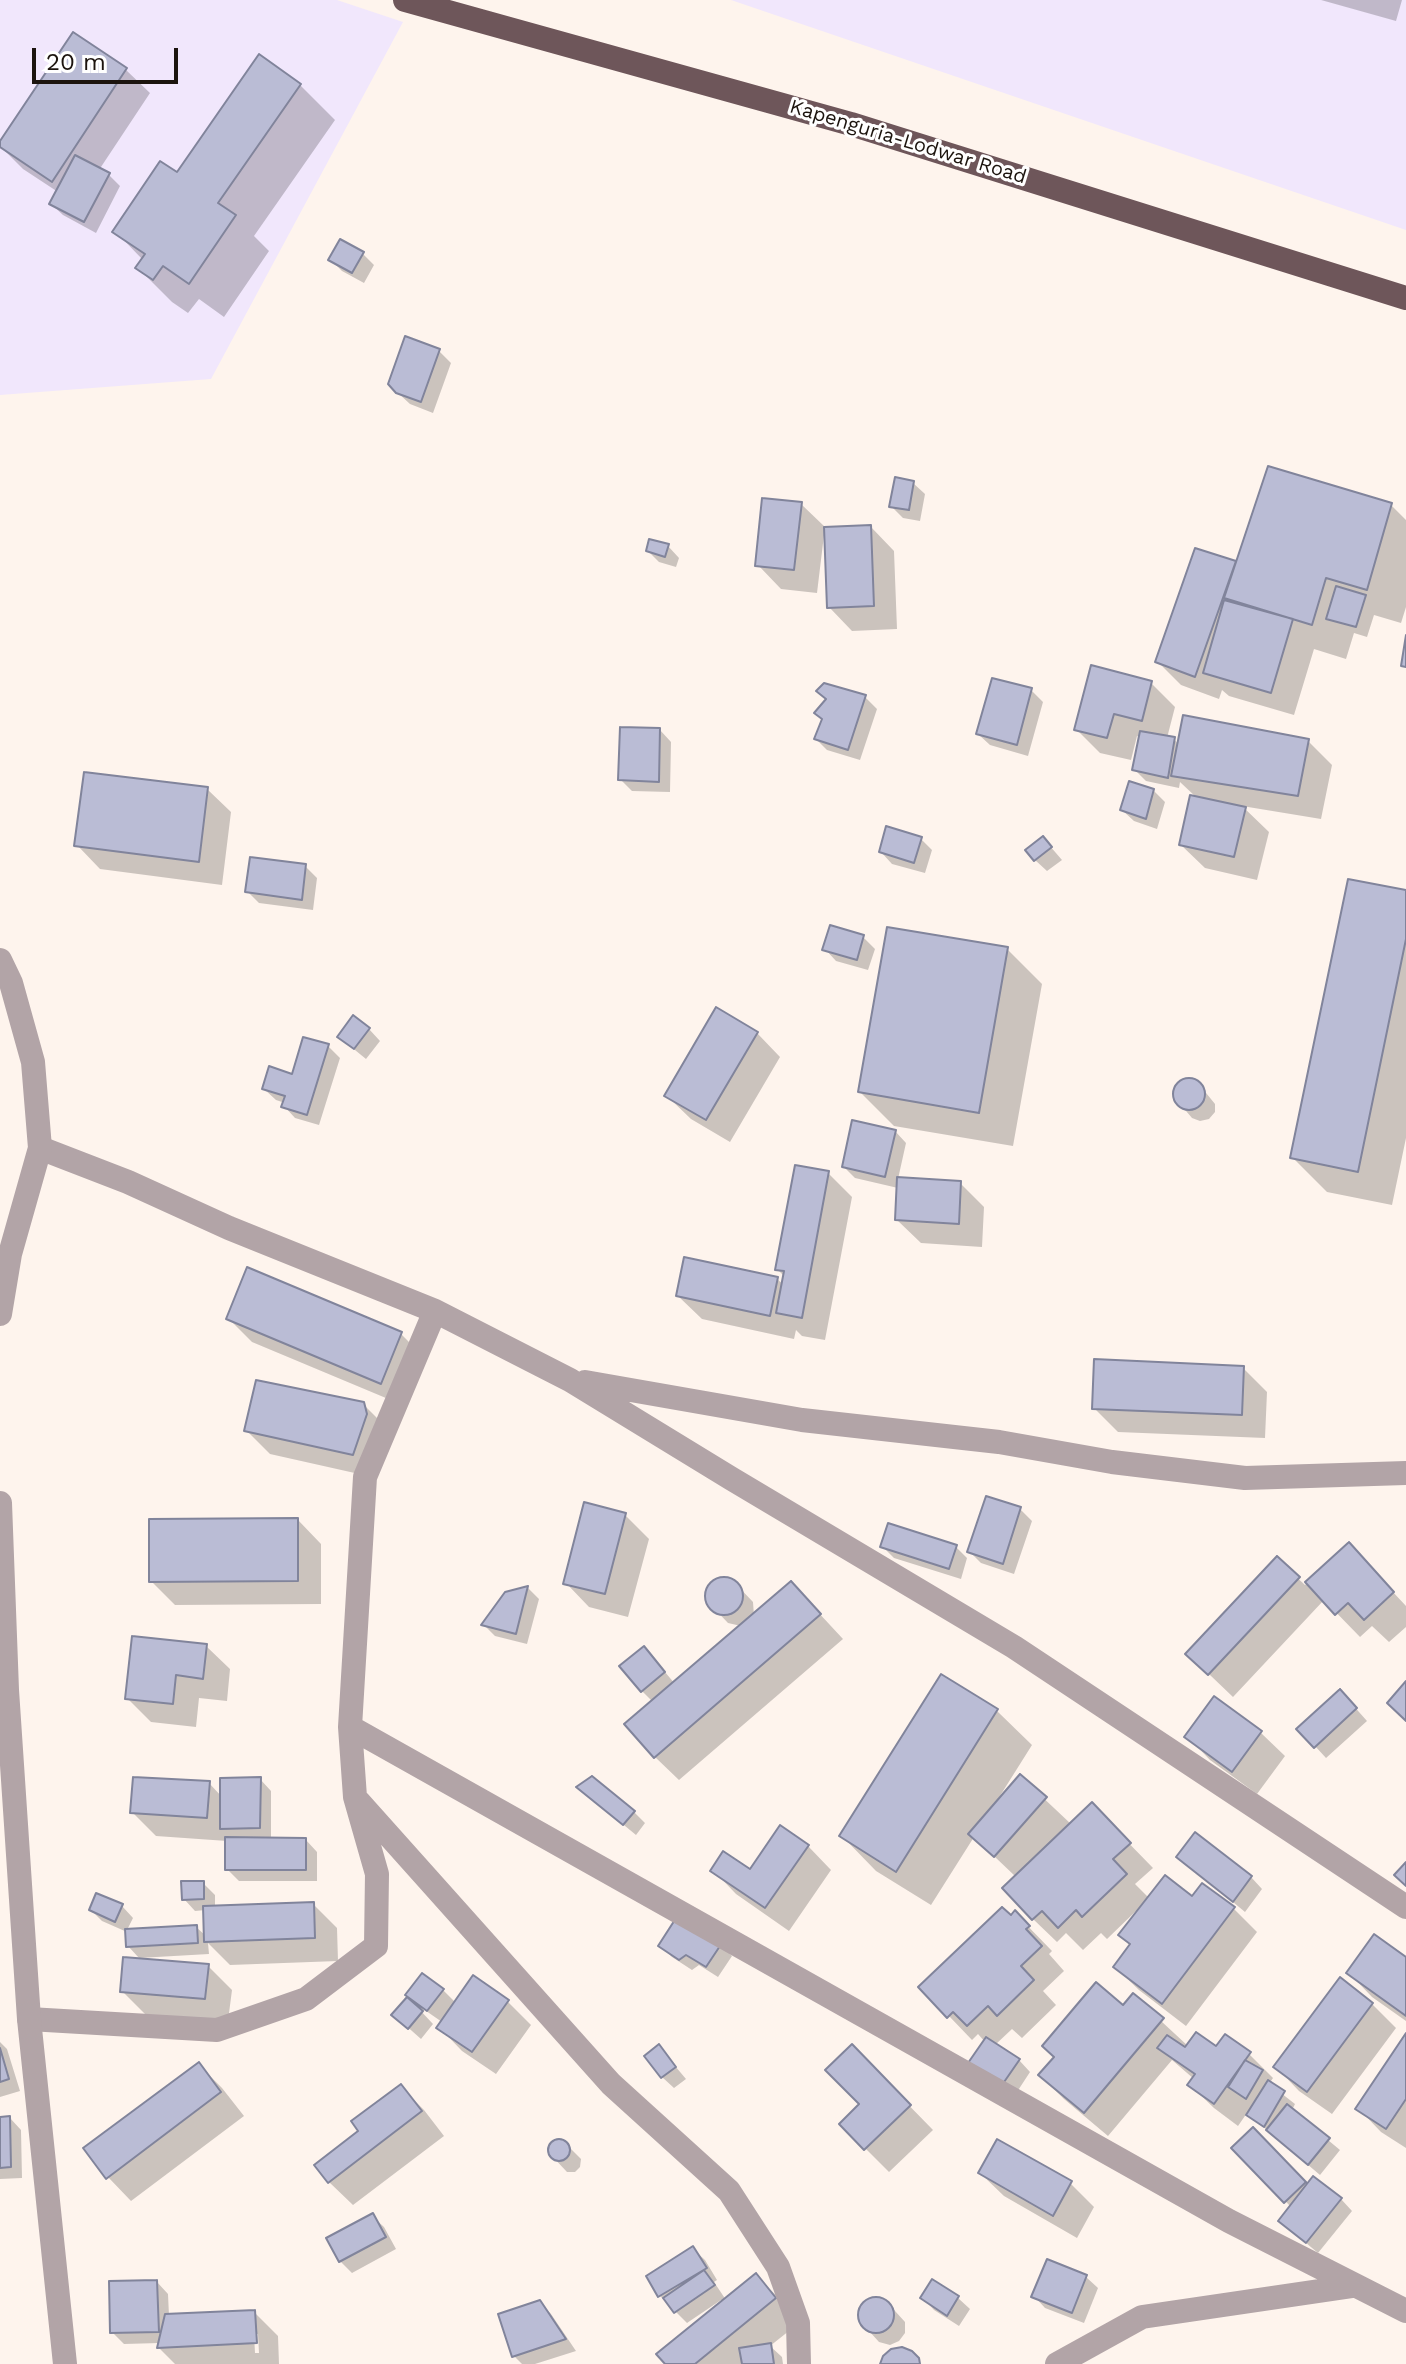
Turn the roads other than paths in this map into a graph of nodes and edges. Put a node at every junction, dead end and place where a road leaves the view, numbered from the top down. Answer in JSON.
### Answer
{"nodes":[{"id":1,"x":405,"y":0,"type":"edge"},
{"id":2,"x":1406,"y":298,"type":"edge"},
{"id":3,"x":0,"y":960,"type":"edge"},
{"id":4,"x":40,"y":1148,"type":"junction"},
{"id":5,"x":435,"y":1311,"type":"junction"},
{"id":6,"x":0,"y":1314,"type":"edge"},
{"id":7,"x":570,"y":1380,"type":"junction"},
{"id":8,"x":1406,"y":1473,"type":"edge"},
{"id":9,"x":0,"y":1503,"type":"edge"},
{"id":10,"x":350,"y":1727,"type":"junction"},
{"id":11,"x":355,"y":1797,"type":"junction"},
{"id":12,"x":1406,"y":1907,"type":"edge"},
{"id":13,"x":29,"y":2019,"type":"junction"},
{"id":14,"x":1353,"y":2286,"type":"junction"},
{"id":15,"x":1406,"y":2311,"type":"edge"},
{"id":16,"x":65,"y":2364,"type":"edge"},
{"id":17,"x":799,"y":2364,"type":"edge"},
{"id":18,"x":1057,"y":2364,"type":"edge"}],
"edges":[{"from":1,"to":2,"type":"highway","name":"Kapenguria-Lodwar Road"},
{"from":3,"to":4,"type":"street"},
{"from":4,"to":5,"type":"street"},
{"from":4,"to":6,"type":"street"},
{"from":5,"to":7,"type":"street"},
{"from":5,"to":10,"type":"street"},
{"from":7,"to":8,"type":"street"},
{"from":7,"to":12,"type":"street"},
{"from":9,"to":13,"type":"street"},
{"from":10,"to":11,"type":"street"},
{"from":10,"to":14,"type":"street"},
{"from":11,"to":13,"type":"street"},
{"from":11,"to":17,"type":"street"},
{"from":13,"to":16,"type":"street"},
{"from":14,"to":15,"type":"street"},
{"from":14,"to":18,"type":"street"}]}
